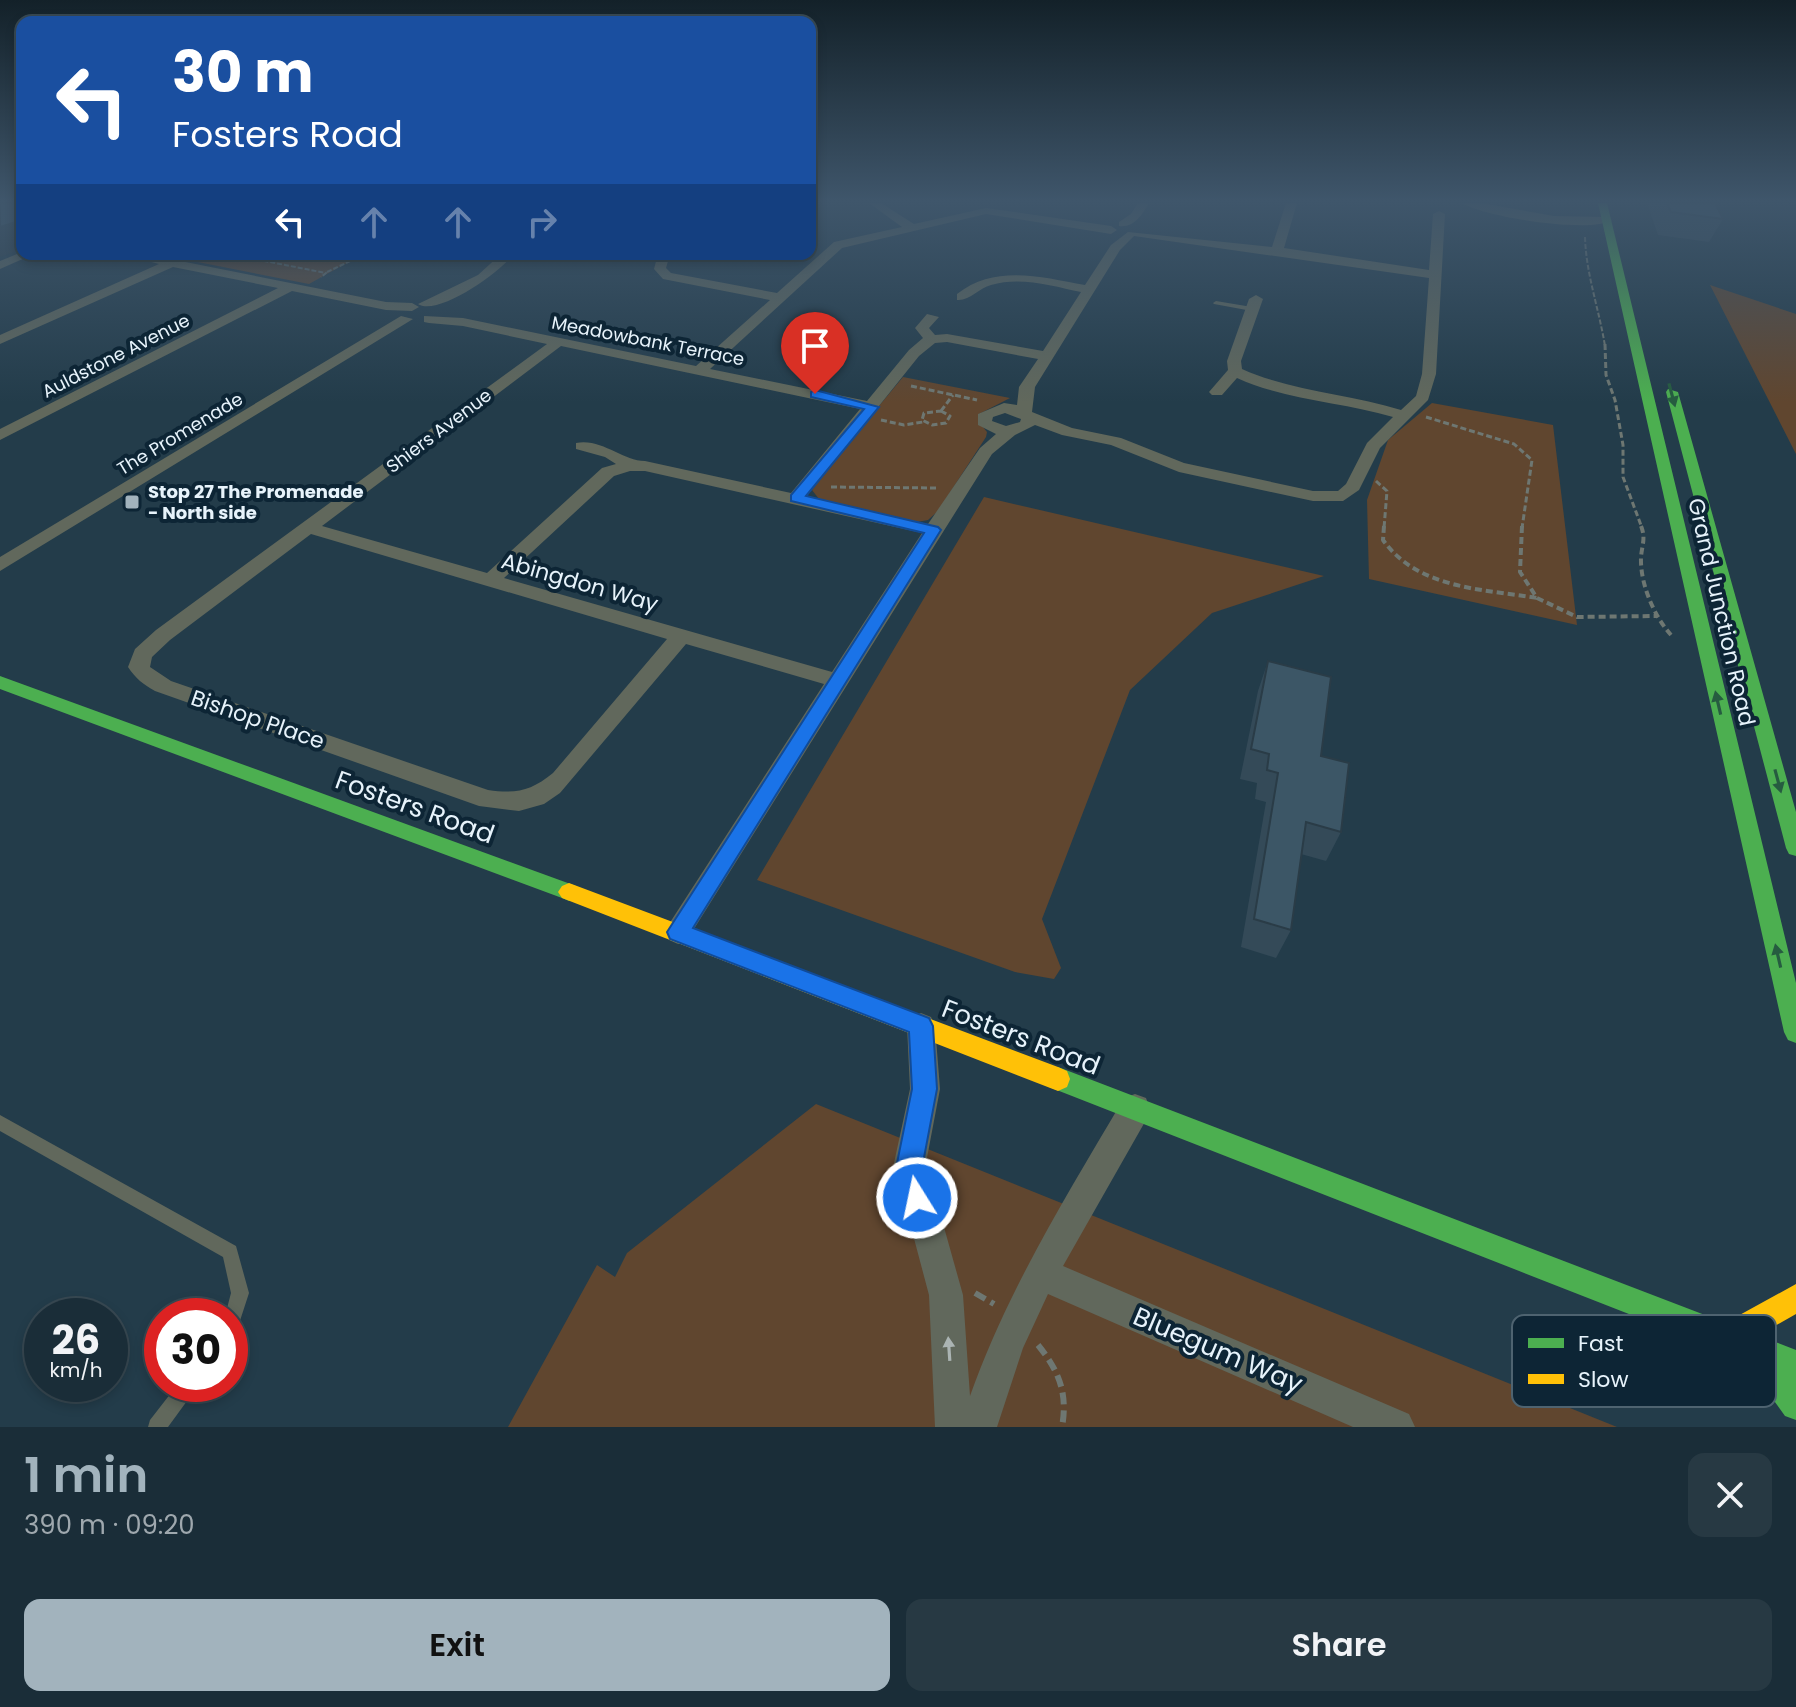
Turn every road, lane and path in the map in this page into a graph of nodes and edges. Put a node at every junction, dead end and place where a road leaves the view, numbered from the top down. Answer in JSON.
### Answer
{"nodes":[{"id":1,"x":157,"y":270,"type":"edge"},
{"id":2,"x":204,"y":270,"type":"edge"},
{"id":3,"x":309,"y":270,"type":"edge"},
{"id":4,"x":333,"y":270,"type":"edge"},
{"id":5,"x":492,"y":270,"type":"edge"},
{"id":6,"x":661,"y":270,"type":"edge"},
{"id":7,"x":812,"y":270,"type":"edge"},
{"id":8,"x":1101,"y":270,"type":"edge"},
{"id":9,"x":1399,"y":270,"type":"edge"},
{"id":10,"x":1435,"y":270,"type":"edge"},
{"id":11,"x":1587,"y":270,"type":"edge"},
{"id":12,"x":1617,"y":270,"type":"edge"},
{"id":13,"x":326,"y":273,"type":"junction"},
{"id":14,"x":1435,"y":275,"type":"junction"},
{"id":15,"x":320,"y":279,"type":"dead end"},
{"id":16,"x":290,"y":287,"type":"junction"},
{"id":17,"x":1088,"y":289,"type":"junction"},
{"id":18,"x":962,"y":297,"type":"dead end"},
{"id":19,"x":781,"y":298,"type":"junction"},
{"id":20,"x":1216,"y":303,"type":"dead end"},
{"id":21,"x":1254,"y":304,"type":"joint"},
{"id":22,"x":421,"y":313,"type":"junction"},
{"id":23,"x":932,"y":317,"type":"dead end"},
{"id":24,"x":931,"y":339,"type":"junction"},
{"id":25,"x":0,"y":340,"type":"edge"},
{"id":26,"x":559,"y":341,"type":"junction"},
{"id":27,"x":1046,"y":356,"type":"junction"},
{"id":28,"x":701,"y":369,"type":"junction"},
{"id":29,"x":1235,"y":371,"type":"junction"},
{"id":30,"x":1668,"y":379,"type":"dead end"},
{"id":31,"x":902,"y":384,"type":"dead end"},
{"id":32,"x":1027,"y":387,"type":"junction"},
{"id":33,"x":1217,"y":392,"type":"dead end"},
{"id":34,"x":953,"y":395,"type":"junction"},
{"id":35,"x":981,"y":401,"type":"dead end"},
{"id":36,"x":1004,"y":408,"type":"junction"},
{"id":37,"x":941,"y":411,"type":"junction"},
{"id":38,"x":874,"y":412,"type":"junction"},
{"id":39,"x":1402,"y":415,"type":"junction"},
{"id":40,"x":1424,"y":417,"type":"dead end"},
{"id":41,"x":923,"y":422,"type":"junction"},
{"id":42,"x":1015,"y":424,"type":"junction"},
{"id":43,"x":0,"y":435,"type":"edge"},
{"id":44,"x":582,"y":446,"type":"dead end"},
{"id":45,"x":629,"y":466,"type":"junction"},
{"id":46,"x":1380,"y":469,"type":"dead end"},
{"id":47,"x":820,"y":484,"type":"dead end"},
{"id":48,"x":948,"y":488,"type":"dead end"},
{"id":49,"x":796,"y":498,"type":"junction"},
{"id":50,"x":309,"y":528,"type":"junction"},
{"id":51,"x":933,"y":530,"type":"junction"},
{"id":52,"x":0,"y":565,"type":"edge"},
{"id":53,"x":490,"y":581,"type":"junction"},
{"id":54,"x":1537,"y":598,"type":"junction"},
{"id":55,"x":1656,"y":616,"type":"junction"},
{"id":56,"x":163,"y":635,"type":"joint"},
{"id":57,"x":680,"y":637,"type":"junction"},
{"id":58,"x":1675,"y":639,"type":"dead end"},
{"id":59,"x":838,"y":681,"type":"junction"},
{"id":60,"x":0,"y":682,"type":"edge"},
{"id":61,"x":1796,"y":848,"type":"edge"},
{"id":62,"x":678,"y":932,"type":"junction"},
{"id":63,"x":921,"y":1026,"type":"junction"},
{"id":64,"x":1796,"y":1032,"type":"edge"},
{"id":65,"x":1135,"y":1109,"type":"junction"},
{"id":66,"x":0,"y":1123,"type":"edge"},
{"id":67,"x":1040,"y":1273,"type":"junction"},
{"id":68,"x":971,"y":1293,"type":"dead end"},
{"id":69,"x":239,"y":1298,"type":"edge"},
{"id":70,"x":1796,"y":1298,"type":"edge"},
{"id":71,"x":1000,"y":1309,"type":"dead end"},
{"id":72,"x":1667,"y":1315,"type":"edge"},
{"id":73,"x":1766,"y":1315,"type":"edge"},
{"id":74,"x":1034,"y":1340,"type":"dead end"},
{"id":75,"x":1776,"y":1358,"type":"edge"},
{"id":76,"x":1796,"y":1365,"type":"edge"},
{"id":77,"x":1776,"y":1378,"type":"edge"},
{"id":78,"x":176,"y":1402,"type":"edge"},
{"id":79,"x":1796,"y":1405,"type":"edge"},
{"id":80,"x":157,"y":1427,"type":"edge"},
{"id":81,"x":954,"y":1427,"type":"edge"},
{"id":82,"x":978,"y":1427,"type":"edge"},
{"id":83,"x":1062,"y":1427,"type":"edge"},
{"id":84,"x":1396,"y":1427,"type":"edge"}],
"edges":[{"from":1,"to":25,"type":"street"},
{"from":2,"to":16,"type":"street","name":"Meadowbank Terrace"},
{"from":3,"to":13,"type":"path"},
{"from":4,"to":13,"type":"path"},
{"from":5,"to":22,"type":"street","name":"The Promenade"},
{"from":6,"to":19,"type":"street"},
{"from":7,"to":19,"type":"street"},
{"from":8,"to":17,"type":"street"},
{"from":9,"to":14,"type":"street"},
{"from":10,"to":14,"type":"street"},
{"from":11,"to":55,"type":"path"},
{"from":64,"to":12,"type":"main road","name":"Grand Junction Road","one_way":true},
{"from":13,"to":15,"type":"path"},
{"from":14,"to":39,"type":"street"},
{"from":16,"to":22,"type":"street","name":"Meadowbank Terrace"},
{"from":16,"to":43,"type":"street","name":"Auldstone Avenue"},
{"from":17,"to":18,"type":"street"},
{"from":17,"to":27,"type":"street"},
{"from":19,"to":28,"type":"street"},
{"from":20,"to":21,"type":"lane"},
{"from":21,"to":29,"type":"street"},
{"from":22,"to":26,"type":"street","name":"Meadowbank Terrace"},
{"from":22,"to":52,"type":"street","name":"The Promenade"},
{"from":23,"to":24,"type":"street"},
{"from":24,"to":27,"type":"street"},
{"from":24,"to":38,"type":"street"},
{"from":26,"to":28,"type":"street","name":"Meadowbank Terrace"},
{"from":26,"to":50,"type":"street","name":"Shiers Avenue"},
{"from":27,"to":32,"type":"street"},
{"from":28,"to":38,"type":"street","name":"Meadowbank Terrace"},
{"from":29,"to":33,"type":"street"},
{"from":29,"to":39,"type":"street"},
{"from":30,"to":61,"type":"main road","name":"Grand Junction Road","one_way":true},
{"from":31,"to":34,"type":"path"},
{"from":32,"to":36,"type":"street"},
{"from":32,"to":42,"type":"street"},
{"from":34,"to":35,"type":"path"},
{"from":34,"to":37,"type":"path"},
{"from":36,"to":42,"type":"street"},
{"from":36,"to":42,"type":"street"},
{"from":37,"to":41,"type":"path"},
{"from":37,"to":41,"type":"path"},
{"from":38,"to":41,"type":"path"},
{"from":38,"to":49,"type":"street"},
{"from":39,"to":42,"type":"street"},
{"from":40,"to":54,"type":"path"},
{"from":42,"to":51,"type":"street"},
{"from":44,"to":45,"type":"street"},
{"from":45,"to":49,"type":"street"},
{"from":45,"to":53,"type":"street"},
{"from":46,"to":54,"type":"path"},
{"from":47,"to":48,"type":"path"},
{"from":49,"to":51,"type":"street"},
{"from":50,"to":53,"type":"street","name":"Abingdon Way"},
{"from":50,"to":56,"type":"street","name":"Shiers Avenue"},
{"from":51,"to":59,"type":"street"},
{"from":53,"to":57,"type":"street","name":"Abingdon Way"},
{"from":54,"to":55,"type":"path"},
{"from":55,"to":58,"type":"path"},
{"from":56,"to":57,"type":"street","name":"Bishop Place"},
{"from":57,"to":59,"type":"street","name":"Abingdon Way"},
{"from":59,"to":62,"type":"street"},
{"from":60,"to":62,"type":"main road","name":"Fosters Road"},
{"from":62,"to":63,"type":"main road","name":"Fosters Road"},
{"from":63,"to":65,"type":"main road","name":"Fosters Road"},
{"from":81,"to":63,"type":"street","one_way":true},
{"from":65,"to":67,"type":"street"},
{"from":65,"to":72,"type":"main road","name":"Fosters Road"},
{"from":66,"to":69,"type":"lane"},
{"from":67,"to":82,"type":"street"},
{"from":67,"to":84,"type":"street","name":"Bluegum Way"},
{"from":68,"to":71,"type":"path"},
{"from":70,"to":73,"type":"main road"},
{"from":74,"to":83,"type":"path"},
{"from":75,"to":76,"type":"main road","name":"Fosters Road"},
{"from":77,"to":79,"type":"main road"},
{"from":78,"to":80,"type":"lane"}]}
